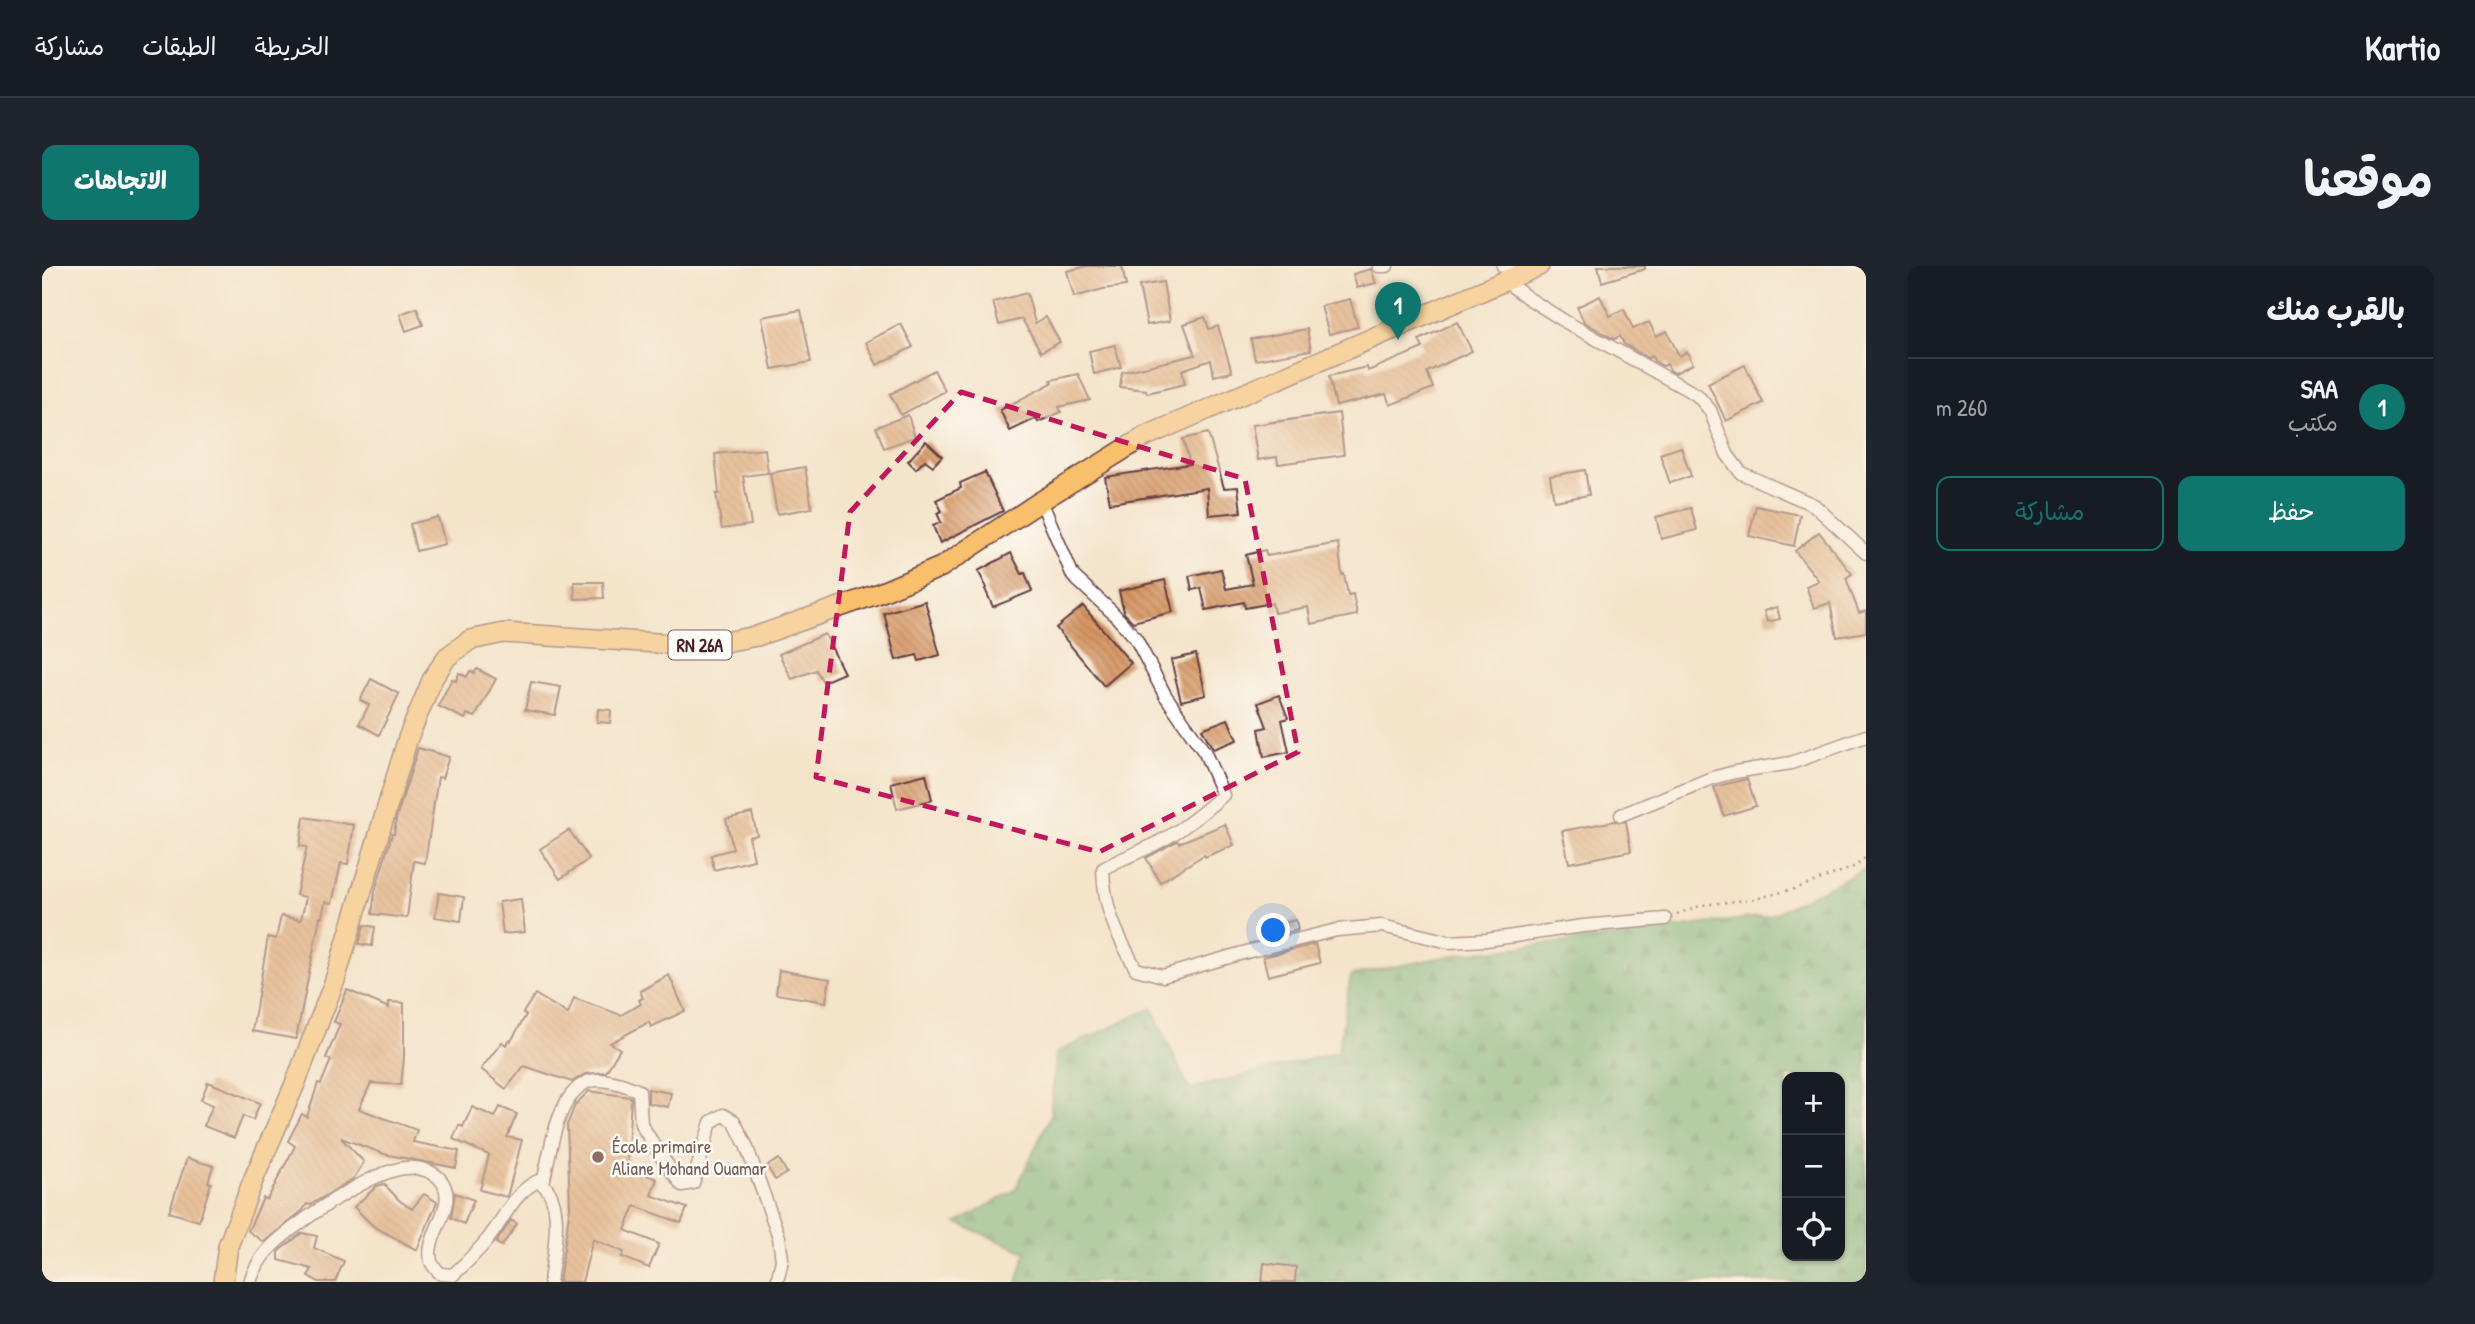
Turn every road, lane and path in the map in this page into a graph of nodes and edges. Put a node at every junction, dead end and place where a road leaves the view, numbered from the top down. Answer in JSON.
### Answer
{"nodes":[{"id":1,"x":1379,"y":266,"type":"edge"},
{"id":2,"x":1387,"y":266,"type":"edge"},
{"id":3,"x":1533,"y":269,"type":"edge"},
{"id":4,"x":1505,"y":274,"type":"edge"},
{"id":5,"x":1041,"y":501,"type":"junction"},
{"id":6,"x":1866,"y":553,"type":"edge"},
{"id":7,"x":1866,"y":736,"type":"edge"},
{"id":8,"x":1621,"y":815,"type":"dead end"},
{"id":9,"x":1866,"y":857,"type":"edge"},
{"id":10,"x":1665,"y":919,"type":"joint"},
{"id":11,"x":543,"y":1183,"type":"junction"},
{"id":12,"x":223,"y":1282,"type":"edge"},
{"id":13,"x":250,"y":1282,"type":"edge"},
{"id":14,"x":550,"y":1282,"type":"edge"},
{"id":15,"x":777,"y":1282,"type":"edge"}],
"edges":[{"from":1,"to":2,"type":"street"},
{"from":3,"to":4,"type":"main road","number":"RN 26A"},
{"from":4,"to":5,"type":"main road","number":"RN 26A"},
{"from":4,"to":6,"type":"street"},
{"from":5,"to":10,"type":"street"},
{"from":5,"to":12,"type":"main road","number":"RN 26A"},
{"from":7,"to":8,"type":"street"},
{"from":9,"to":10,"type":"path"},
{"from":11,"to":13,"type":"street"},
{"from":11,"to":14,"type":"street"},
{"from":11,"to":15,"type":"street"}]}
